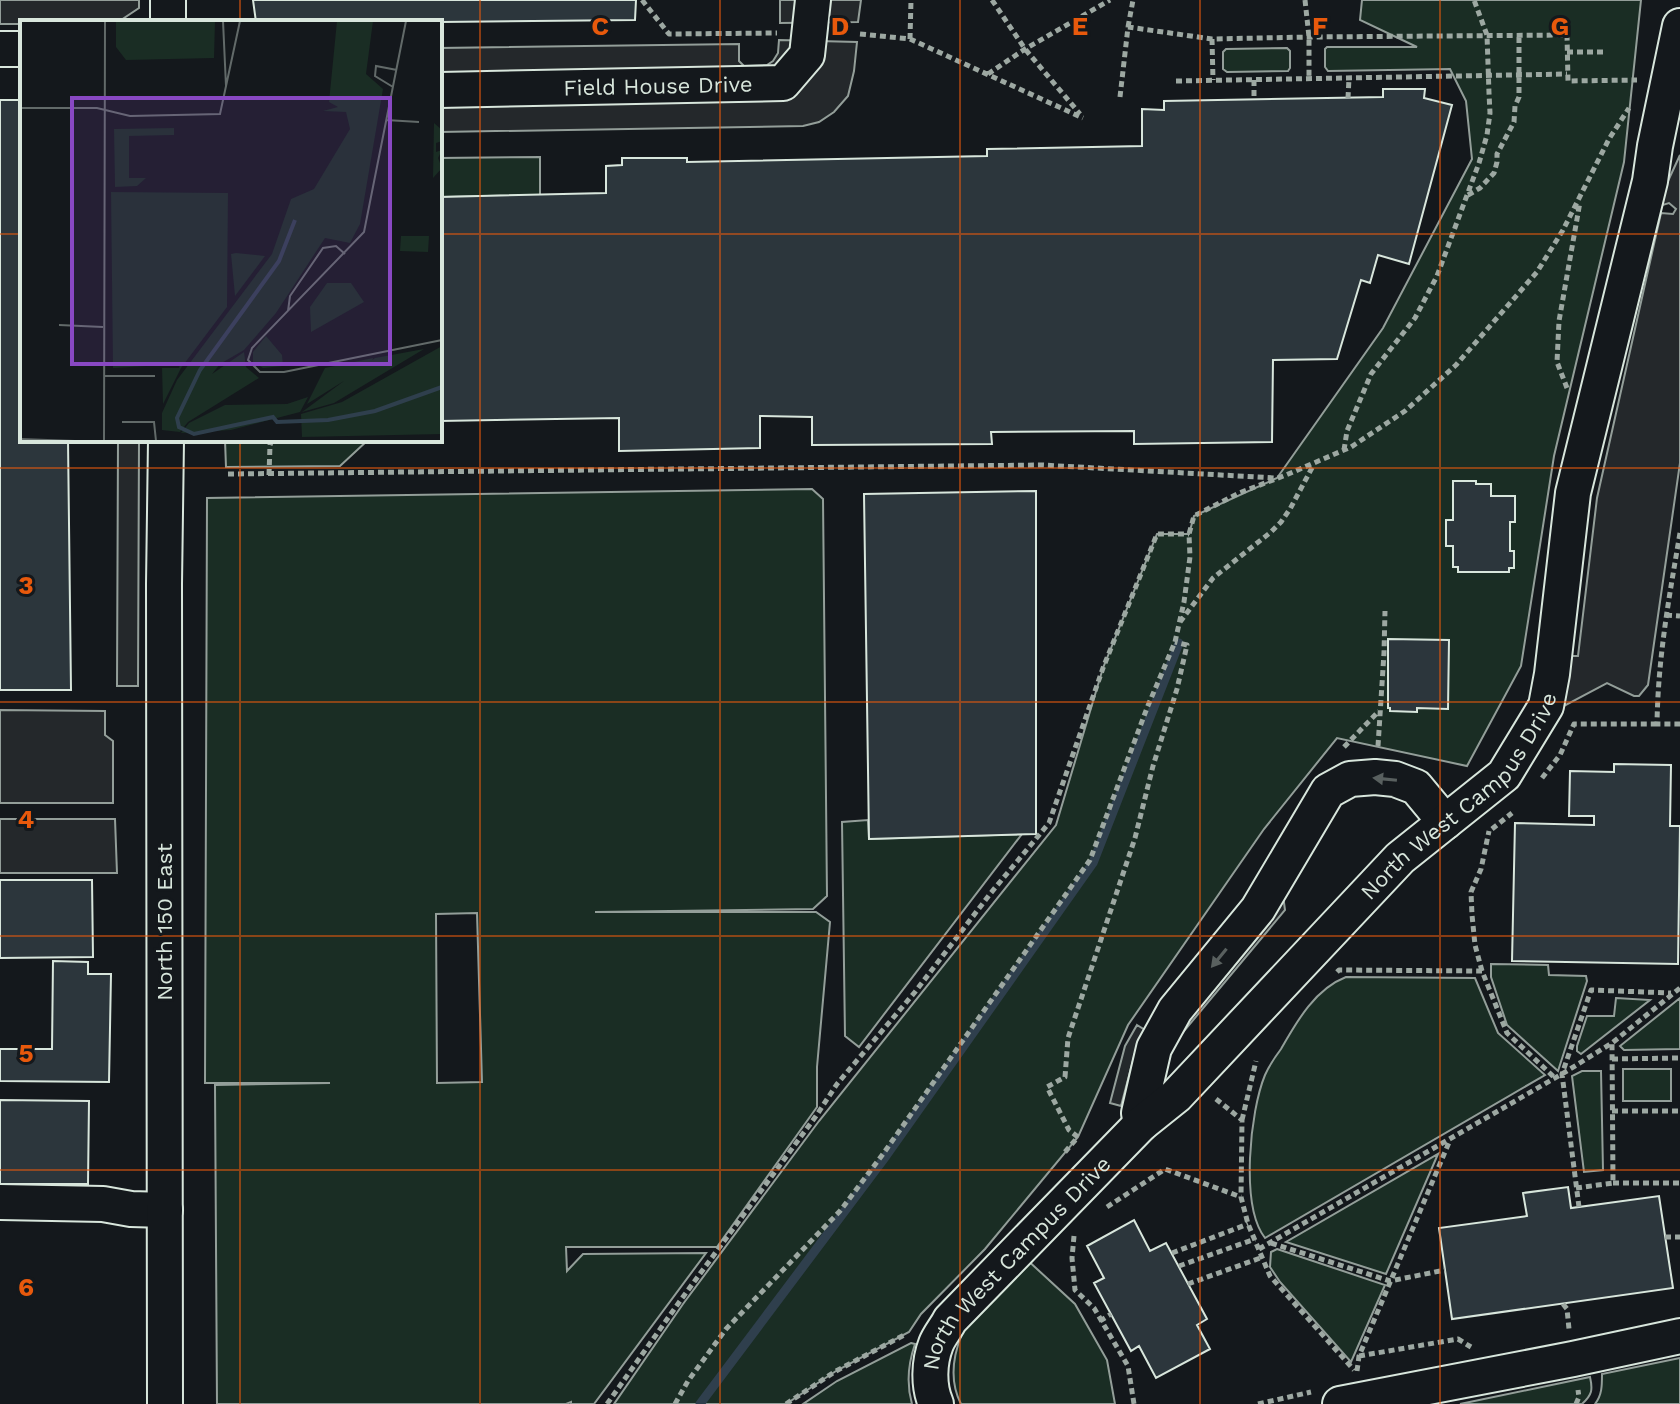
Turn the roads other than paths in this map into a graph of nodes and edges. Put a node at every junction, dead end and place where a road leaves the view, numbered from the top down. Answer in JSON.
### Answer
{"nodes":[{"id":1,"x":813,"y":0,"type":"edge"},
{"id":2,"x":1680,"y":26,"type":"edge"},
{"id":3,"x":442,"y":90,"type":"edge"},
{"id":4,"x":1658,"y":111,"type":"edge"},
{"id":5,"x":166,"y":442,"type":"edge"},
{"id":6,"x":1445,"y":822,"type":"junction"},
{"id":7,"x":1141,"y":1124,"type":"junction"},
{"id":8,"x":0,"y":1202,"type":"edge"},
{"id":9,"x":165,"y":1210,"type":"junction"},
{"id":10,"x":1680,"y":1336,"type":"edge"},
{"id":11,"x":1342,"y":1387,"type":"edge"},
{"id":12,"x":165,"y":1404,"type":"edge"},
{"id":13,"x":936,"y":1404,"type":"edge"}],
"edges":[{"from":1,"to":3,"type":"street","name":"Field House Drive"},
{"from":2,"to":4,"type":"street","name":"North West Campus Drive"},
{"from":4,"to":6,"type":"street","name":"North West Campus Drive"},
{"from":5,"to":9,"type":"street","name":"North 150 East"},
{"from":6,"to":7,"type":"street","name":"North West Campus Drive"},
{"from":6,"to":7,"type":"street","one_way":true},
{"from":7,"to":13,"type":"street","name":"North West Campus Drive"},
{"from":8,"to":9,"type":"street"},
{"from":9,"to":12,"type":"street","name":"North 150 East"},
{"from":10,"to":11,"type":"street"}]}
